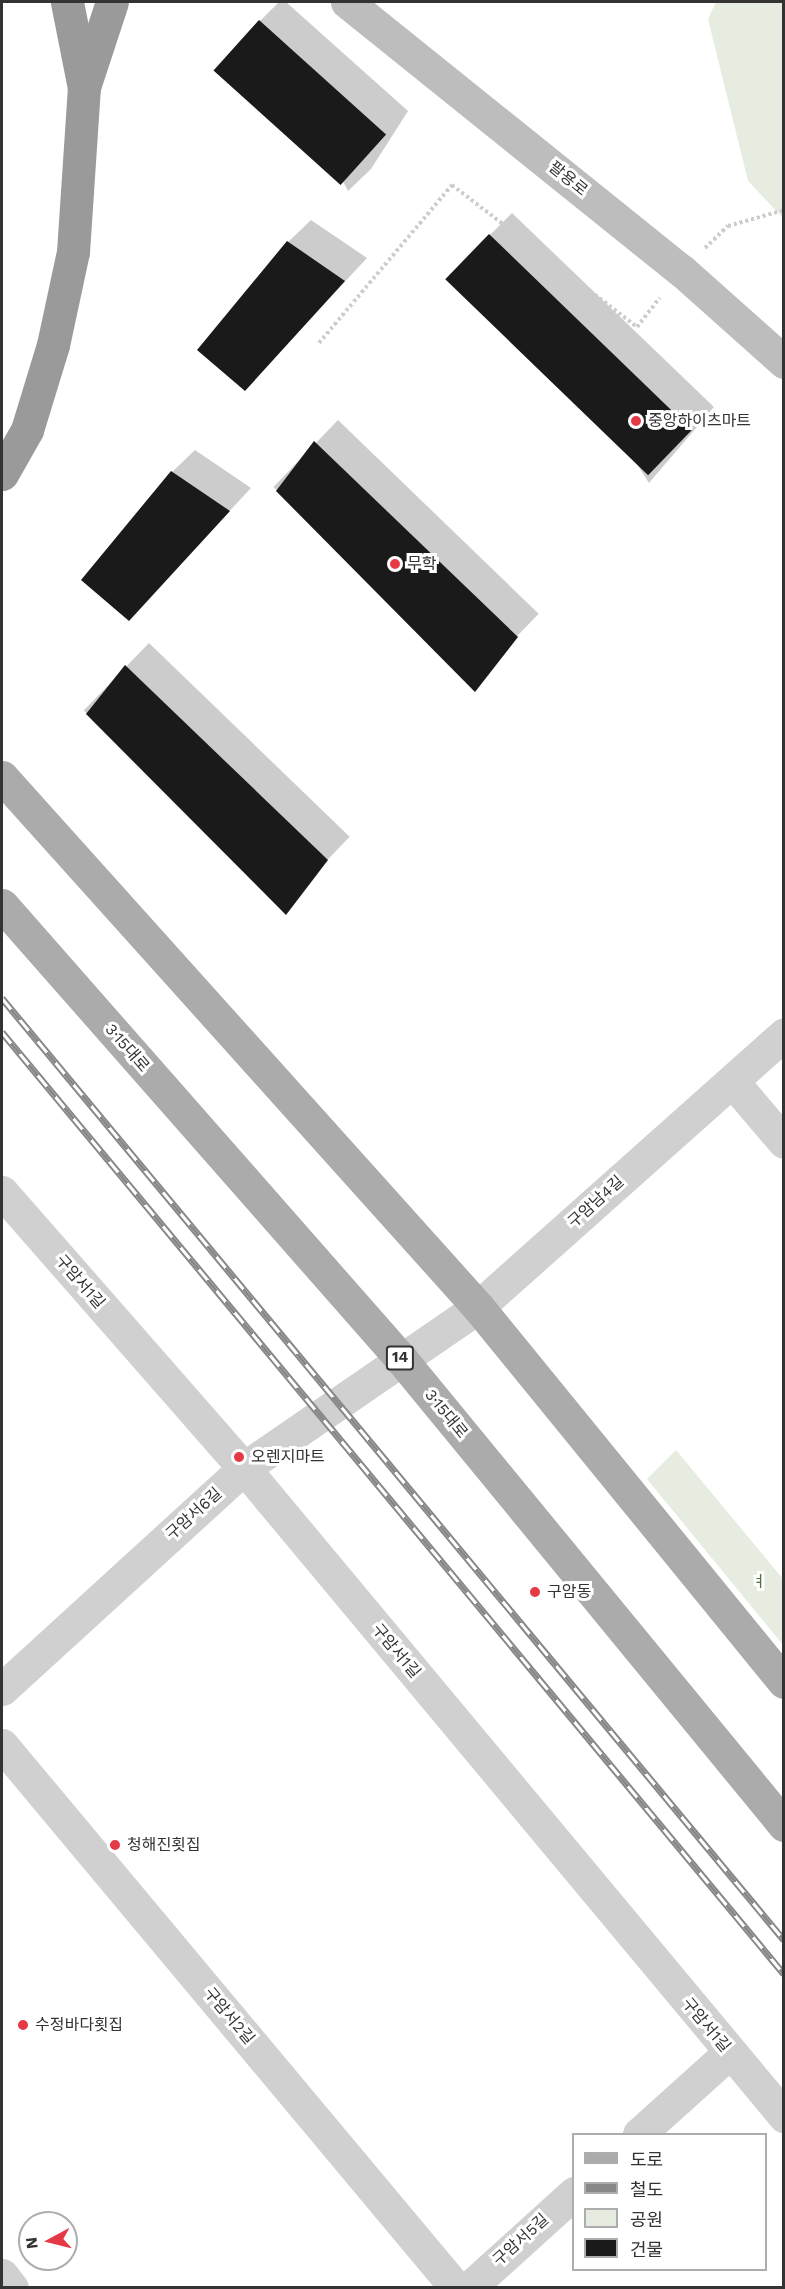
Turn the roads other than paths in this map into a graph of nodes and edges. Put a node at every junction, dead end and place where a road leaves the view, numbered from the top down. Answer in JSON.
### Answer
{"nodes":[{"id":1,"x":68,"y":2,"type":"edge"},
{"id":2,"x":112,"y":2,"type":"edge"},
{"id":3,"x":347,"y":2,"type":"edge"},
{"id":4,"x":84,"y":88,"type":"junction"},
{"id":5,"x":783,"y":362,"type":"edge"},
{"id":6,"x":2,"y":474,"type":"edge"},
{"id":7,"x":2,"y":777,"type":"edge"},
{"id":8,"x":2,"y":905,"type":"edge"},
{"id":9,"x":783,"y":1034,"type":"edge"},
{"id":10,"x":732,"y":1081,"type":"junction"},
{"id":11,"x":783,"y":1142,"type":"edge"},
{"id":12,"x":2,"y":1192,"type":"edge"},
{"id":13,"x":478,"y":1307,"type":"junction"},
{"id":14,"x":402,"y":1360,"type":"junction"},
{"id":15,"x":244,"y":1468,"type":"junction"},
{"id":16,"x":783,"y":1682,"type":"edge"},
{"id":17,"x":2,"y":1689,"type":"edge"},
{"id":18,"x":2,"y":1745,"type":"edge"},
{"id":19,"x":783,"y":1825,"type":"edge"},
{"id":20,"x":729,"y":2053,"type":"junction"},
{"id":21,"x":783,"y":2116,"type":"edge"},
{"id":22,"x":640,"y":2133,"type":"edge"},
{"id":23,"x":572,"y":2194,"type":"edge"},
{"id":24,"x":2,"y":2275,"type":"edge"},
{"id":25,"x":12,"y":2288,"type":"edge"},
{"id":26,"x":456,"y":2288,"type":"edge"},
{"id":27,"x":469,"y":2288,"type":"edge"}],
"edges":[{"from":1,"to":4,"type":"highway"},
{"from":2,"to":4,"type":"highway"},
{"from":3,"to":5,"type":"main road","name":"팔용로"},
{"from":4,"to":6,"type":"highway"},
{"from":7,"to":13,"type":"main road"},
{"from":8,"to":14,"type":"main road","name":"3·15대로","number":"14"},
{"from":9,"to":10,"type":"street","name":"구암남4길"},
{"from":10,"to":11,"type":"street"},
{"from":10,"to":13,"type":"street","name":"구암남4길"},
{"from":12,"to":15,"type":"street","name":"구암서1길"},
{"from":13,"to":14,"type":"street","name":"구암남4길"},
{"from":13,"to":16,"type":"main road"},
{"from":14,"to":15,"type":"street","name":"구암서6길"},
{"from":14,"to":19,"type":"main road","name":"3·15대로","number":"14"},
{"from":15,"to":17,"type":"street","name":"구암서6길"},
{"from":15,"to":20,"type":"street","name":"구암서1길"},
{"from":18,"to":26,"type":"street","name":"구암서2길"},
{"from":20,"to":21,"type":"street","name":"구암서1길"},
{"from":20,"to":22,"type":"street"},
{"from":23,"to":27,"type":"street","name":"구암서5길"},
{"from":24,"to":25,"type":"street"}]}
